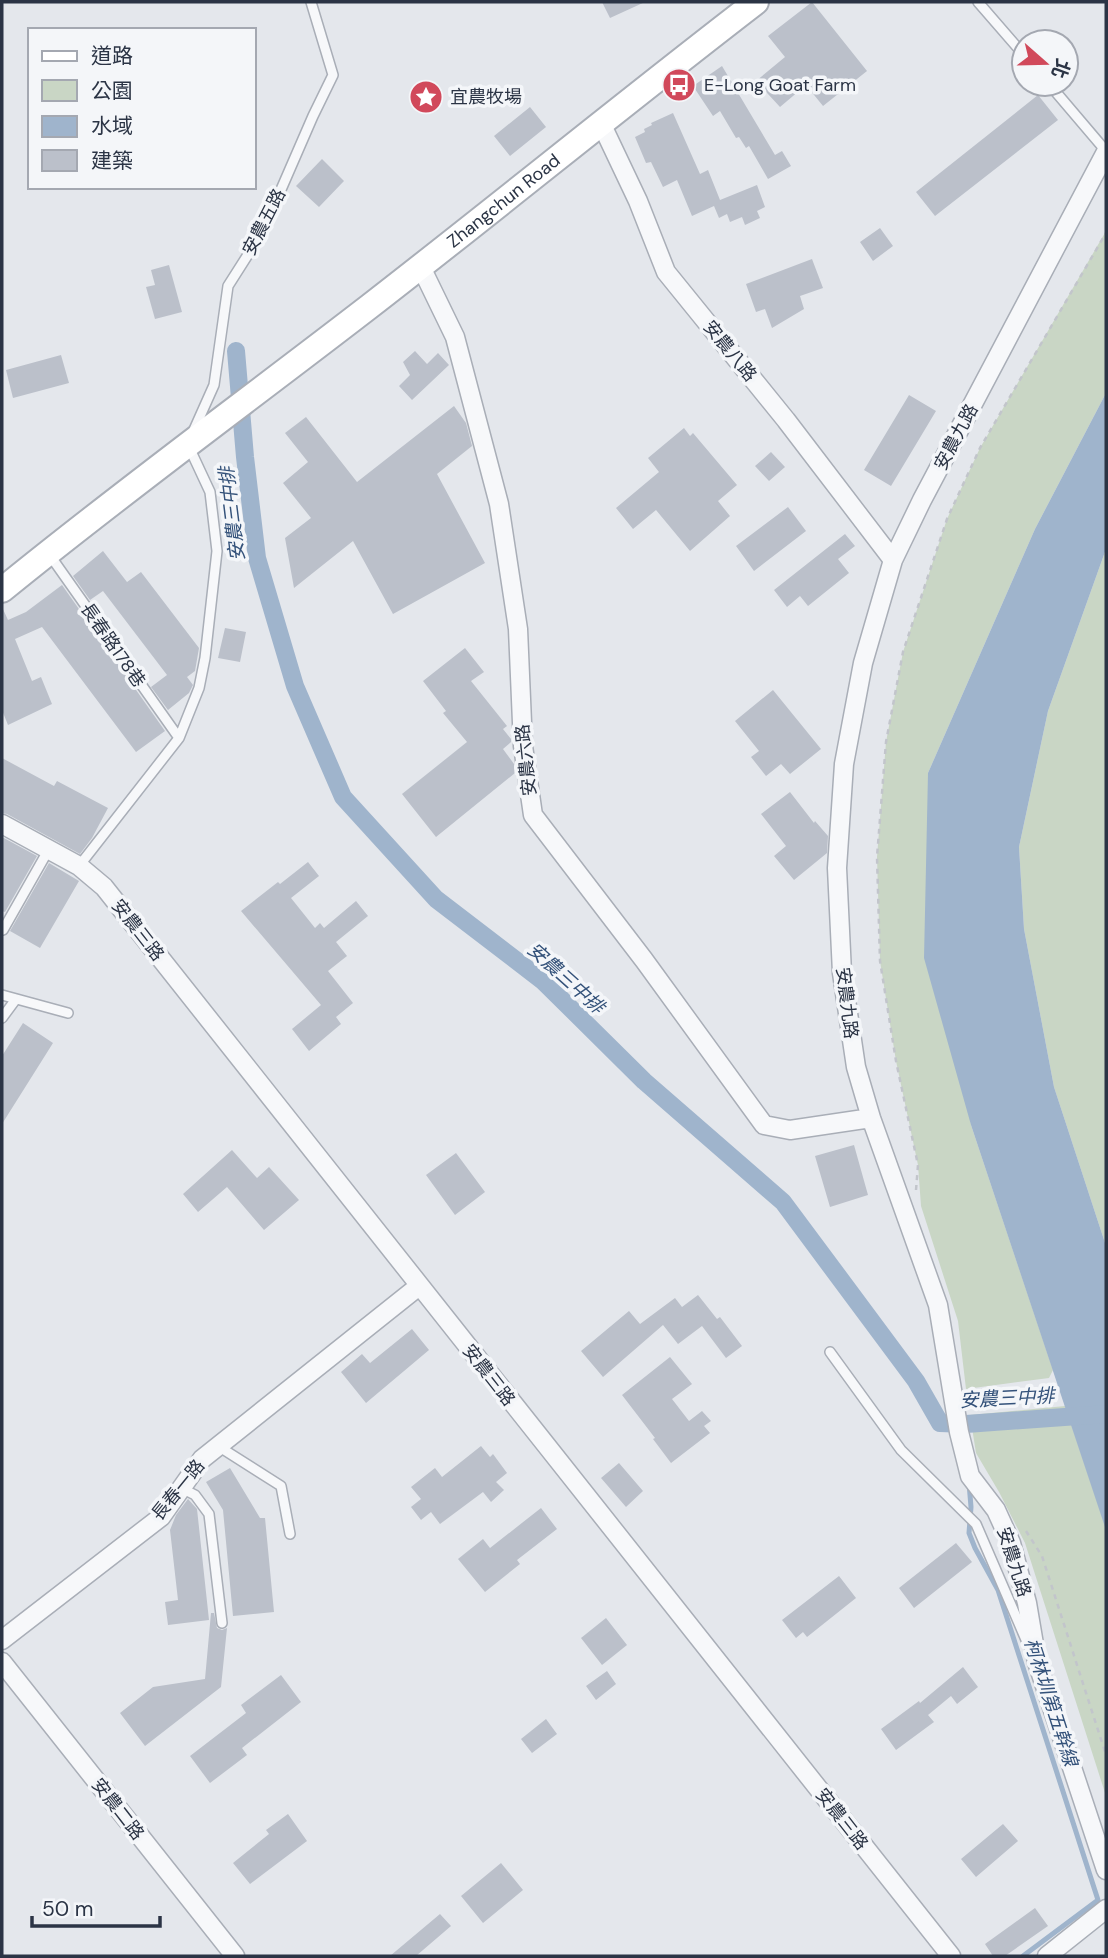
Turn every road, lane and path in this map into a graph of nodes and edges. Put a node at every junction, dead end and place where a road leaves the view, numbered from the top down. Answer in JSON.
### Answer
{"nodes":[{"id":1,"x":311,"y":2,"type":"edge"},
{"id":2,"x":755,"y":2,"type":"edge"},
{"id":3,"x":978,"y":2,"type":"edge"},
{"id":4,"x":1010,"y":39,"type":"edge"},
{"id":5,"x":1061,"y":98,"type":"edge"},
{"id":6,"x":601,"y":123,"type":"junction"},
{"id":7,"x":1106,"y":151,"type":"edge"},
{"id":8,"x":1106,"y":233,"type":"edge"},
{"id":9,"x":421,"y":267,"type":"junction"},
{"id":10,"x":197,"y":438,"type":"junction"},
{"id":11,"x":48,"y":552,"type":"junction"},
{"id":12,"x":893,"y":560,"type":"junction"},
{"id":13,"x":2,"y":590,"type":"edge"},
{"id":14,"x":179,"y":738,"type":"junction"},
{"id":15,"x":2,"y":824,"type":"edge"},
{"id":16,"x":48,"y":849,"type":"junction"},
{"id":17,"x":79,"y":866,"type":"junction"},
{"id":18,"x":3,"y":930,"type":"edge"},
{"id":19,"x":2,"y":995,"type":"edge"},
{"id":20,"x":16,"y":999,"type":"junction"},
{"id":21,"x":68,"y":1013,"type":"dead end"},
{"id":22,"x":2,"y":1018,"type":"edge"},
{"id":23,"x":871,"y":1118,"type":"junction"},
{"id":24,"x":916,"y":1191,"type":"dead end"},
{"id":25,"x":419,"y":1286,"type":"junction"},
{"id":26,"x":830,"y":1352,"type":"dead end"},
{"id":27,"x":218,"y":1446,"type":"junction"},
{"id":28,"x":181,"y":1488,"type":"junction"},
{"id":29,"x":1024,"y":1529,"type":"dead end"},
{"id":30,"x":290,"y":1534,"type":"dead end"},
{"id":31,"x":222,"y":1623,"type":"dead end"},
{"id":32,"x":2,"y":1640,"type":"edge"},
{"id":33,"x":2,"y":1662,"type":"edge"},
{"id":34,"x":1037,"y":1662,"type":"junction"},
{"id":35,"x":1106,"y":1755,"type":"edge"},
{"id":36,"x":1106,"y":1870,"type":"edge"},
{"id":37,"x":1106,"y":1909,"type":"edge"},
{"id":38,"x":234,"y":1956,"type":"edge"},
{"id":39,"x":951,"y":1956,"type":"edge"},
{"id":40,"x":1047,"y":1956,"type":"edge"}],
"edges":[{"from":1,"to":10,"type":"lane","name":"安農五路"},
{"from":2,"to":6,"type":"street","name":"Zhangchun Road"},
{"from":3,"to":4,"type":"lane"},
{"from":5,"to":7,"type":"lane"},
{"from":6,"to":9,"type":"street","name":"Zhangchun Road"},
{"from":6,"to":12,"type":"street","name":"安農八路"},
{"from":7,"to":12,"type":"street","name":"安農九路"},
{"from":8,"to":24,"type":"path"},
{"from":9,"to":10,"type":"street","name":"Zhangchun Road"},
{"from":9,"to":23,"type":"street","name":"安農六路"},
{"from":10,"to":11,"type":"street"},
{"from":10,"to":14,"type":"lane"},
{"from":11,"to":13,"type":"street"},
{"from":11,"to":14,"type":"lane","name":"長春路178巷"},
{"from":12,"to":23,"type":"street","name":"安農九路"},
{"from":14,"to":17,"type":"lane"},
{"from":15,"to":16,"type":"street","name":"安農三路"},
{"from":16,"to":17,"type":"street","name":"安農三路"},
{"from":16,"to":18,"type":"lane"},
{"from":17,"to":25,"type":"street","name":"安農三路"},
{"from":19,"to":20,"type":"lane"},
{"from":20,"to":21,"type":"lane"},
{"from":20,"to":22,"type":"lane"},
{"from":23,"to":34,"type":"street","name":"安農九路"},
{"from":25,"to":27,"type":"street","name":"長春一路"},
{"from":25,"to":39,"type":"street","name":"安農三路"},
{"from":26,"to":34,"type":"lane"},
{"from":27,"to":28,"type":"street","name":"長春一路"},
{"from":27,"to":30,"type":"lane"},
{"from":28,"to":31,"type":"lane"},
{"from":28,"to":32,"type":"street","name":"長春一路"},
{"from":29,"to":35,"type":"path"},
{"from":33,"to":38,"type":"street","name":"安農二路"},
{"from":34,"to":36,"type":"street","name":"安農九路"},
{"from":37,"to":40,"type":"street"}]}
